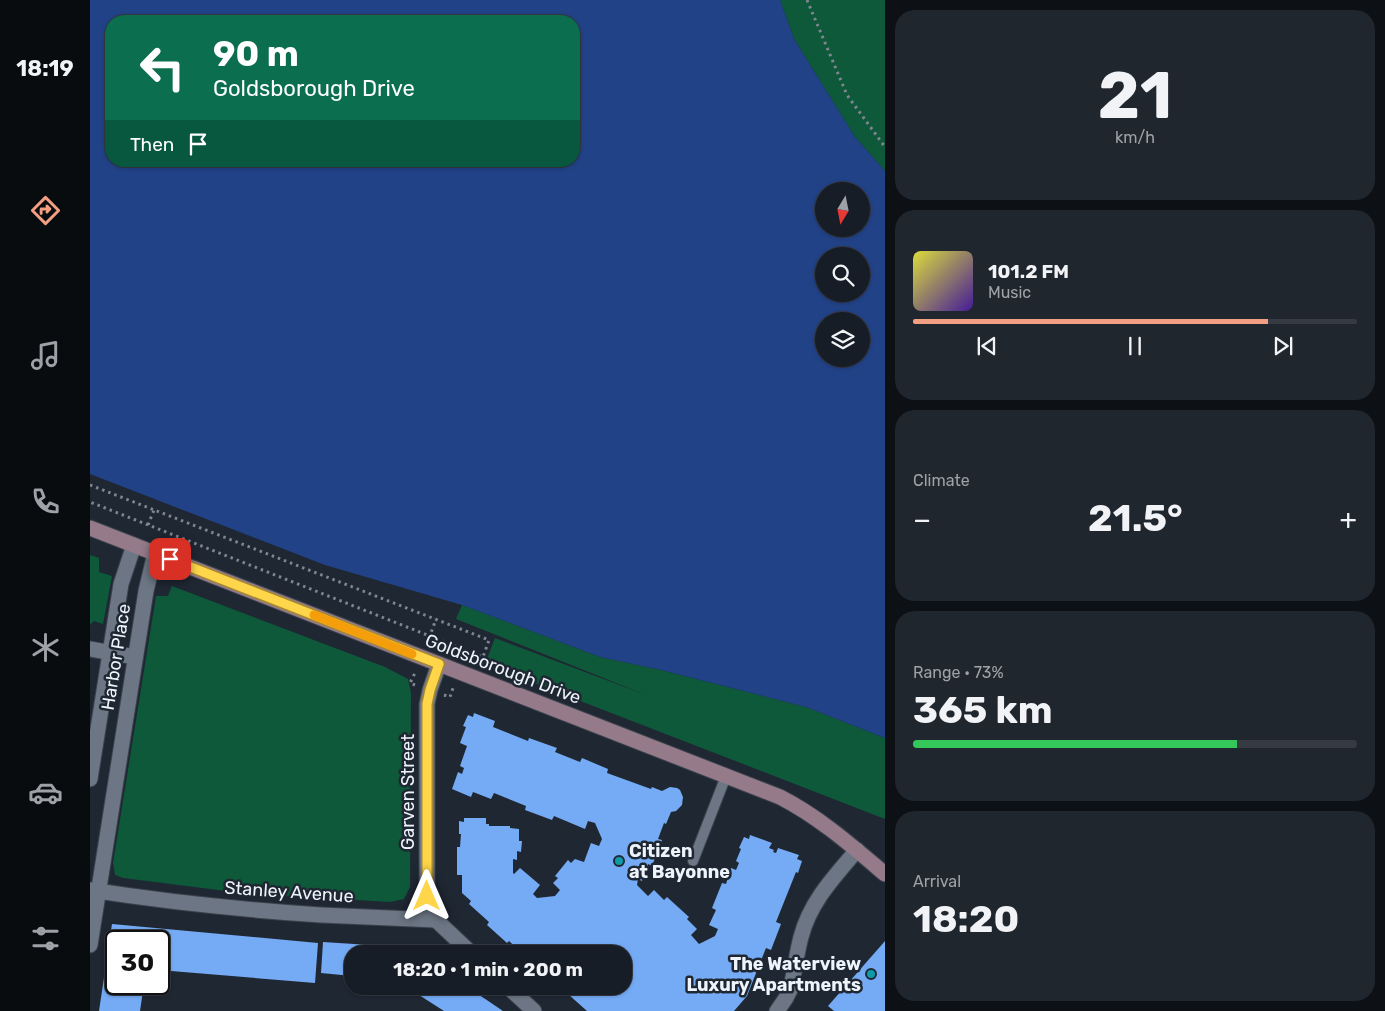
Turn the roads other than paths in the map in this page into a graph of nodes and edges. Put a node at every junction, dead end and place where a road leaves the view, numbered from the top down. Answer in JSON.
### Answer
{"nodes":[{"id":1,"x":90,"y":528,"type":"edge"},
{"id":2,"x":134,"y":544,"type":"junction"},
{"id":3,"x":155,"y":553,"type":"junction"},
{"id":4,"x":90,"y":650,"type":"edge"},
{"id":5,"x":110,"y":653,"type":"junction"},
{"id":6,"x":135,"y":657,"type":"junction"},
{"id":7,"x":439,"y":664,"type":"junction"},
{"id":8,"x":726,"y":776,"type":"junction"},
{"id":9,"x":90,"y":779,"type":"edge"},
{"id":10,"x":857,"y":850,"type":"junction"},
{"id":11,"x":693,"y":861,"type":"dead end"},
{"id":12,"x":885,"y":874,"type":"edge"},
{"id":13,"x":94,"y":891,"type":"edge"},
{"id":14,"x":436,"y":920,"type":"junction"},
{"id":15,"x":90,"y":945,"type":"edge"},
{"id":16,"x":462,"y":945,"type":"edge"},
{"id":17,"x":517,"y":995,"type":"edge"},
{"id":18,"x":534,"y":1011,"type":"edge"},
{"id":19,"x":777,"y":1011,"type":"edge"}],
"edges":[{"from":1,"to":2,"type":"street","name":"Goldsborough Drive"},
{"from":2,"to":3,"type":"street","name":"Goldsborough Drive"},
{"from":2,"to":5,"type":"street","name":"Harbor Place"},
{"from":3,"to":6,"type":"street","name":"Harbor Place"},
{"from":3,"to":7,"type":"street","name":"Goldsborough Drive"},
{"from":4,"to":5,"type":"street"},
{"from":5,"to":6,"type":"street"},
{"from":5,"to":9,"type":"street","name":"Harbor Place"},
{"from":6,"to":13,"type":"street","name":"Harbor Place"},
{"from":7,"to":8,"type":"street","name":"Goldsborough Drive"},
{"from":7,"to":14,"type":"street","name":"Garven Street"},
{"from":8,"to":10,"type":"street","name":"Goldsborough Drive"},
{"from":8,"to":11,"type":"lane"},
{"from":10,"to":12,"type":"street","name":"Goldsborough Drive"},
{"from":10,"to":19,"type":"street"},
{"from":13,"to":14,"type":"street","name":"Stanley Avenue"},
{"from":13,"to":15,"type":"street","name":"Harbor Place"},
{"from":14,"to":16,"type":"street"},
{"from":17,"to":18,"type":"street"}]}
